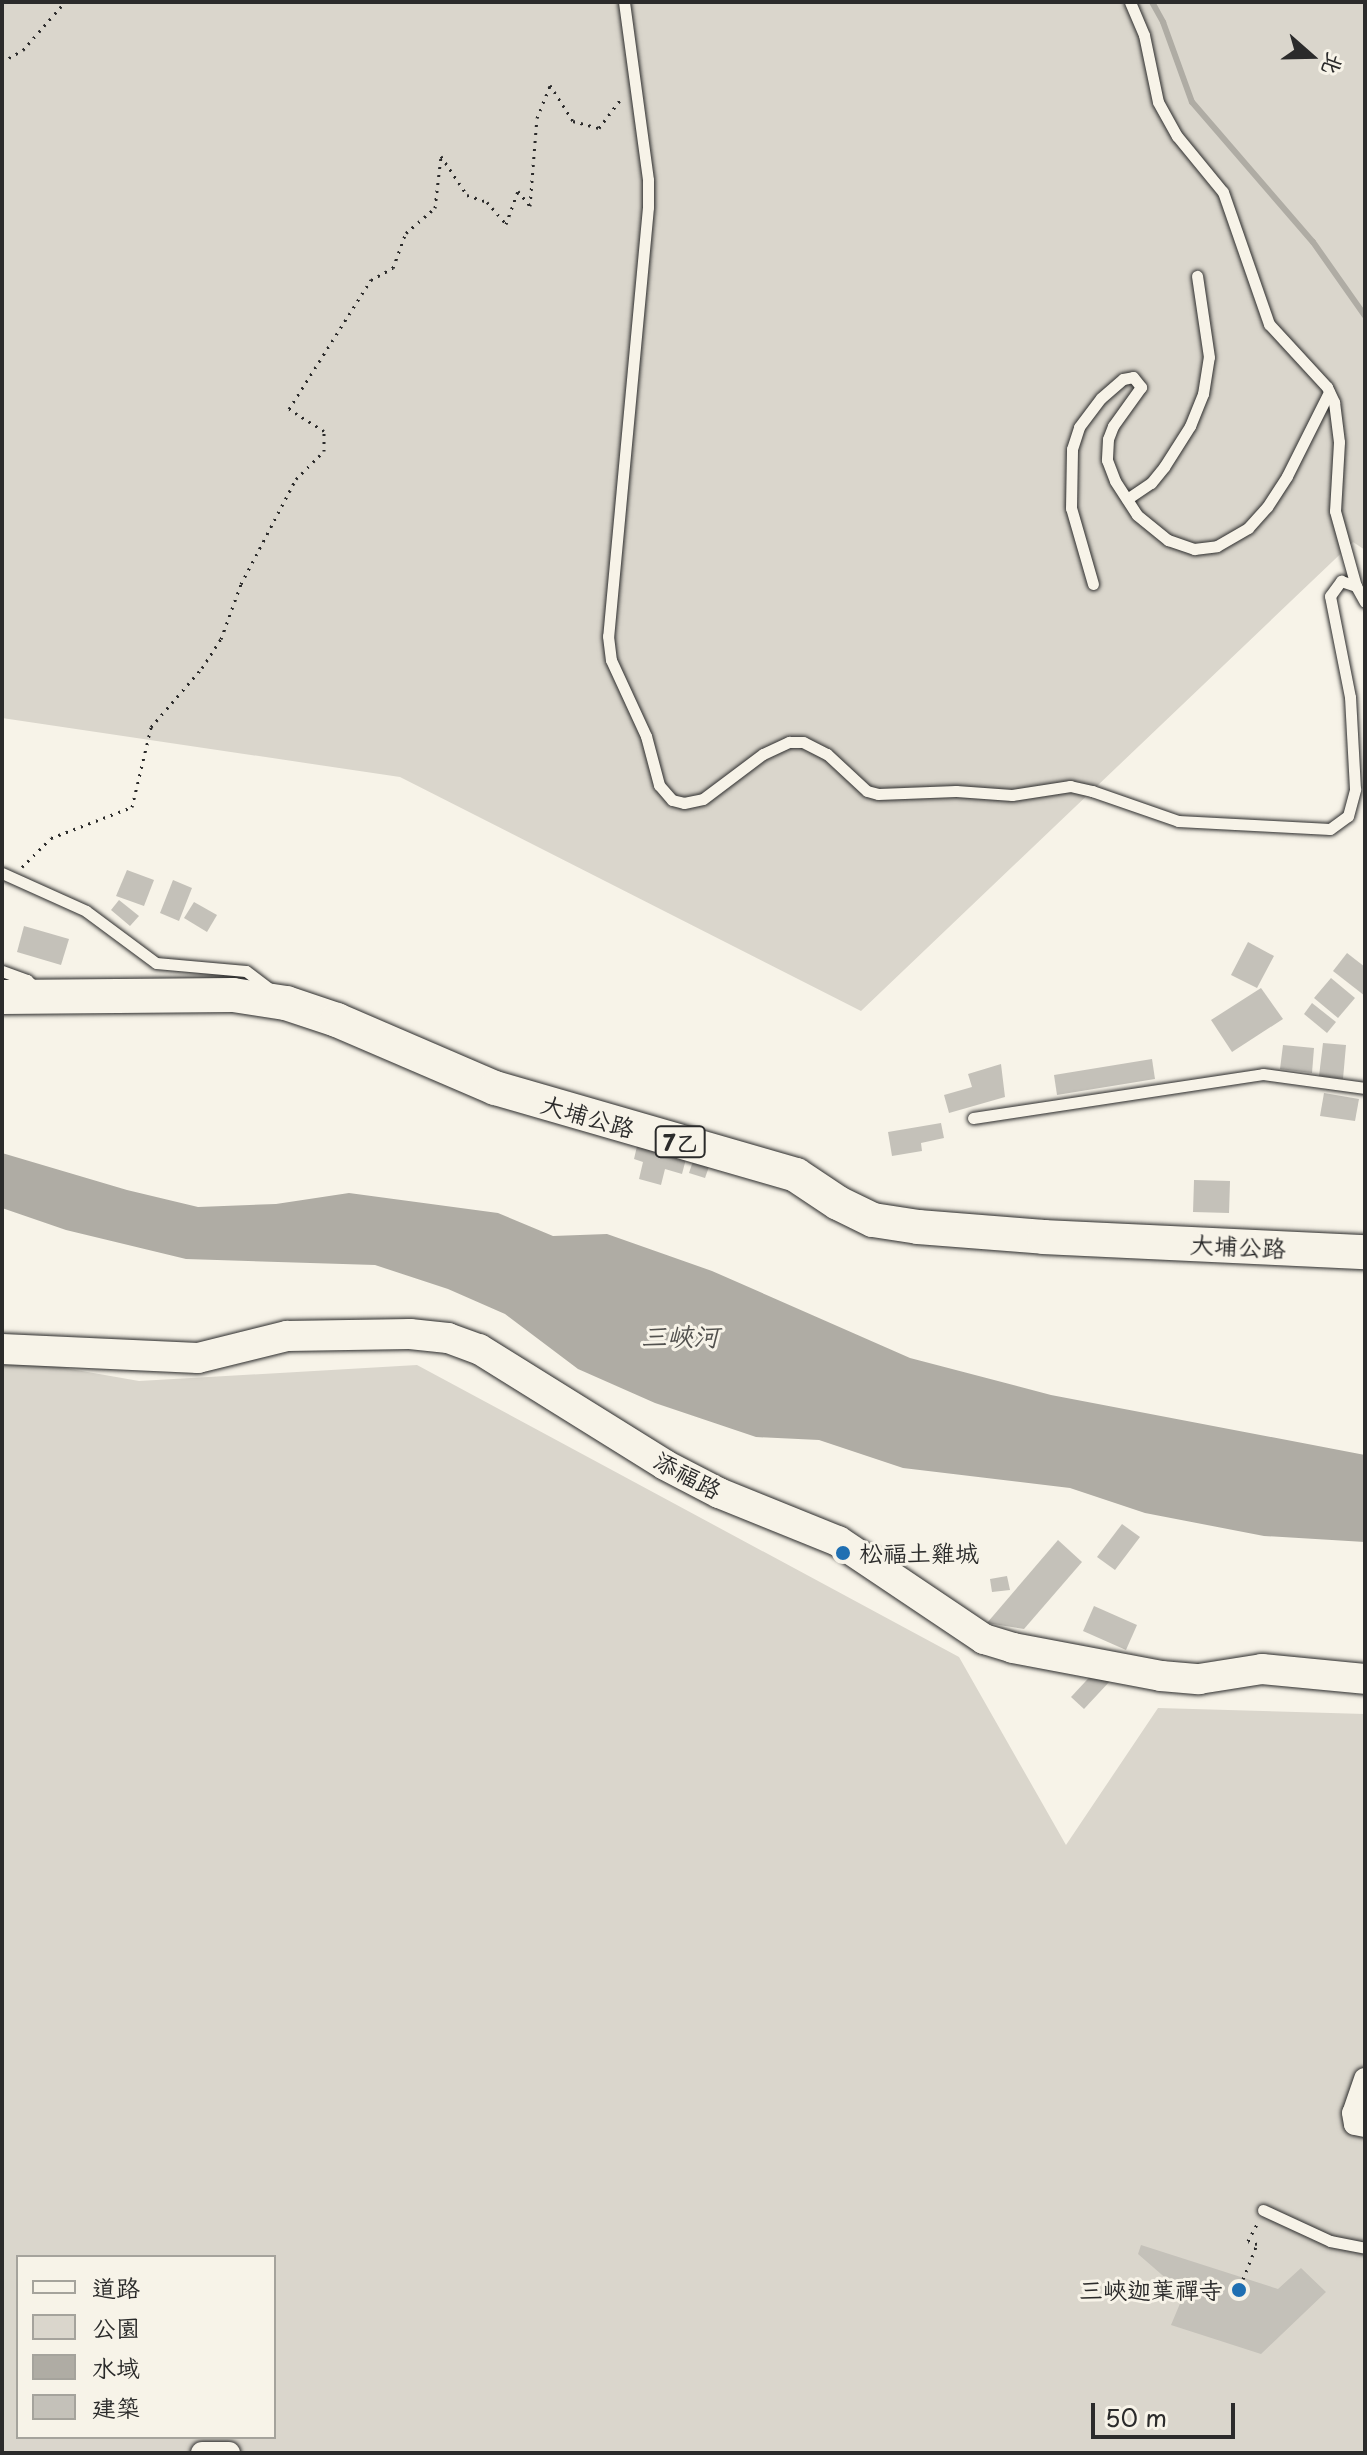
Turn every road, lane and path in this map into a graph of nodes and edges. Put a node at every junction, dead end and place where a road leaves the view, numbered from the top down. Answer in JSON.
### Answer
{"nodes":[{"id":1,"x":65,"y":2,"type":"edge"},
{"id":2,"x":624,"y":2,"type":"edge"},
{"id":3,"x":1130,"y":2,"type":"edge"},
{"id":4,"x":2,"y":62,"type":"edge"},
{"id":5,"x":637,"y":90,"type":"junction"},
{"id":6,"x":1197,"y":276,"type":"dead end"},
{"id":7,"x":1329,"y":392,"type":"junction"},
{"id":8,"x":1127,"y":499,"type":"junction"},
{"id":9,"x":1093,"y":584,"type":"dead end"},
{"id":10,"x":1356,"y":586,"type":"junction"},
{"id":11,"x":1365,"y":602,"type":"edge"},
{"id":12,"x":8,"y":874,"type":"edge"},
{"id":13,"x":2,"y":971,"type":"edge"},
{"id":14,"x":46,"y":996,"type":"junction"},
{"id":15,"x":2,"y":997,"type":"edge"},
{"id":16,"x":286,"y":1003,"type":"junction"},
{"id":17,"x":1365,"y":1088,"type":"edge"},
{"id":18,"x":973,"y":1118,"type":"dead end"},
{"id":19,"x":1365,"y":1252,"type":"edge"},
{"id":20,"x":2,"y":1349,"type":"edge"},
{"id":21,"x":1365,"y":1679,"type":"edge"},
{"id":22,"x":1365,"y":2079,"type":"edge"},
{"id":23,"x":1365,"y":2126,"type":"edge"},
{"id":24,"x":1263,"y":2210,"type":"joint"},
{"id":25,"x":1365,"y":2248,"type":"edge"},
{"id":26,"x":1243,"y":2279,"type":"dead end"},
{"id":27,"x":202,"y":2453,"type":"edge"},
{"id":28,"x":229,"y":2453,"type":"edge"}],
"edges":[{"from":1,"to":4,"type":"path"},
{"from":2,"to":5,"type":"lane"},
{"from":3,"to":7,"type":"lane"},
{"from":5,"to":10,"type":"lane"},
{"from":5,"to":12,"type":"path"},
{"from":6,"to":8,"type":"lane"},
{"from":7,"to":8,"type":"lane"},
{"from":7,"to":10,"type":"lane"},
{"from":8,"to":9,"type":"lane"},
{"from":10,"to":11,"type":"lane"},
{"from":12,"to":16,"type":"lane"},
{"from":13,"to":14,"type":"lane"},
{"from":14,"to":15,"type":"main road","name":"大埔公路","number":"7乙"},
{"from":14,"to":16,"type":"main road","name":"大埔公路","number":"7乙"},
{"from":16,"to":19,"type":"main road","name":"大埔公路","number":"7乙"},
{"from":17,"to":18,"type":"lane"},
{"from":20,"to":21,"type":"street","name":"添福路"},
{"from":22,"to":23,"type":"street"},
{"from":24,"to":25,"type":"lane"},
{"from":24,"to":26,"type":"path"},
{"from":27,"to":28,"type":"street"}]}
